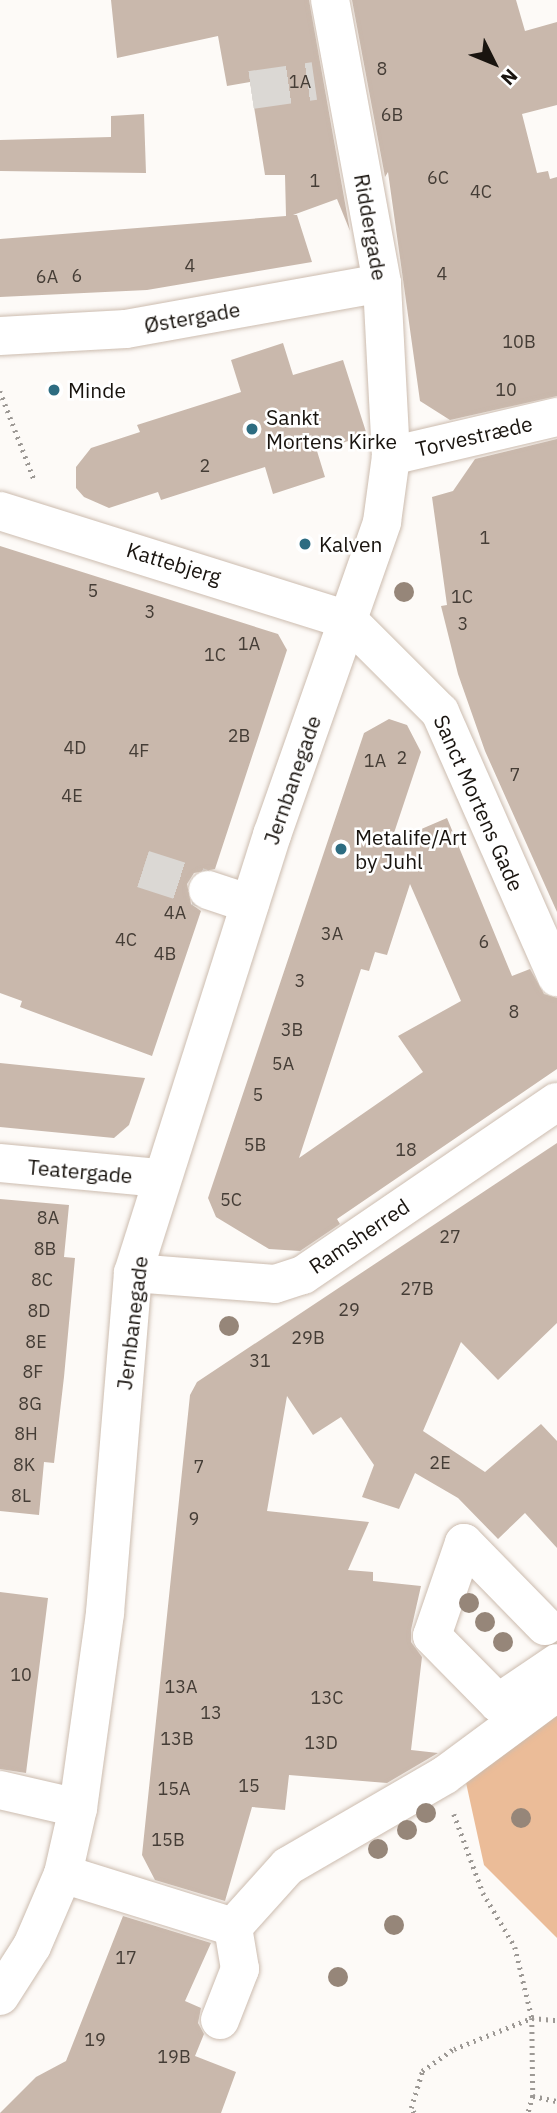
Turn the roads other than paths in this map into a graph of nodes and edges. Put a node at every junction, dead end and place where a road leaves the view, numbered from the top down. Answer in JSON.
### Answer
{"nodes":[{"id":1,"x":330,"y":0,"type":"edge"},
{"id":2,"x":382,"y":283,"type":"junction"},
{"id":3,"x":0,"y":336,"type":"edge"},
{"id":4,"x":557,"y":417,"type":"edge"},
{"id":5,"x":391,"y":456,"type":"junction"},
{"id":6,"x":0,"y":511,"type":"edge"},
{"id":7,"x":348,"y":620,"type":"junction"},
{"id":8,"x":208,"y":890,"type":"tunnel mouth"},
{"id":9,"x":250,"y":904,"type":"junction"},
{"id":10,"x":557,"y":977,"type":"edge"},
{"id":11,"x":557,"y":1102,"type":"edge"},
{"id":12,"x":0,"y":1163,"type":"edge"},
{"id":13,"x":160,"y":1178,"type":"junction"},
{"id":14,"x":133,"y":1273,"type":"junction"},
{"id":15,"x":545,"y":1626,"type":"dead end"},
{"id":16,"x":557,"y":1663,"type":"edge"},
{"id":17,"x":557,"y":1692,"type":"edge"},
{"id":18,"x":0,"y":1790,"type":"edge"},
{"id":19,"x":78,"y":1808,"type":"junction"},
{"id":20,"x":63,"y":1874,"type":"junction"},
{"id":21,"x":233,"y":1927,"type":"junction"},
{"id":22,"x":0,"y":1997,"type":"edge"},
{"id":23,"x":220,"y":2020,"type":"dead end"}],
"edges":[{"from":1,"to":2,"type":"street","name":"Riddergade"},
{"from":2,"to":3,"type":"street","name":"Østergade"},
{"from":2,"to":5,"type":"street","name":"Riddergade"},
{"from":4,"to":5,"type":"street","name":"Torvestræde"},
{"from":5,"to":7,"type":"street"},
{"from":6,"to":7,"type":"street","name":"Kattebjerg"},
{"from":7,"to":9,"type":"street","name":"Jernbanegade"},
{"from":7,"to":10,"type":"street","name":"Sanct Mortens Gade"},
{"from":8,"to":9,"type":"street"},
{"from":9,"to":13,"type":"street","name":"Jernbanegade"},
{"from":11,"to":14,"type":"street","name":"Ramsherred"},
{"from":12,"to":13,"type":"street","name":"Teatergade"},
{"from":13,"to":14,"type":"street","name":"Jernbanegade"},
{"from":14,"to":19,"type":"street","name":"Jernbanegade"},
{"from":15,"to":16,"type":"street"},
{"from":17,"to":21,"type":"street"},
{"from":18,"to":19,"type":"street"},
{"from":19,"to":20,"type":"street","name":"Jernbanegade"},
{"from":20,"to":21,"type":"street"},
{"from":20,"to":22,"type":"street","name":"Jernbanegade"},
{"from":21,"to":23,"type":"street"}]}
